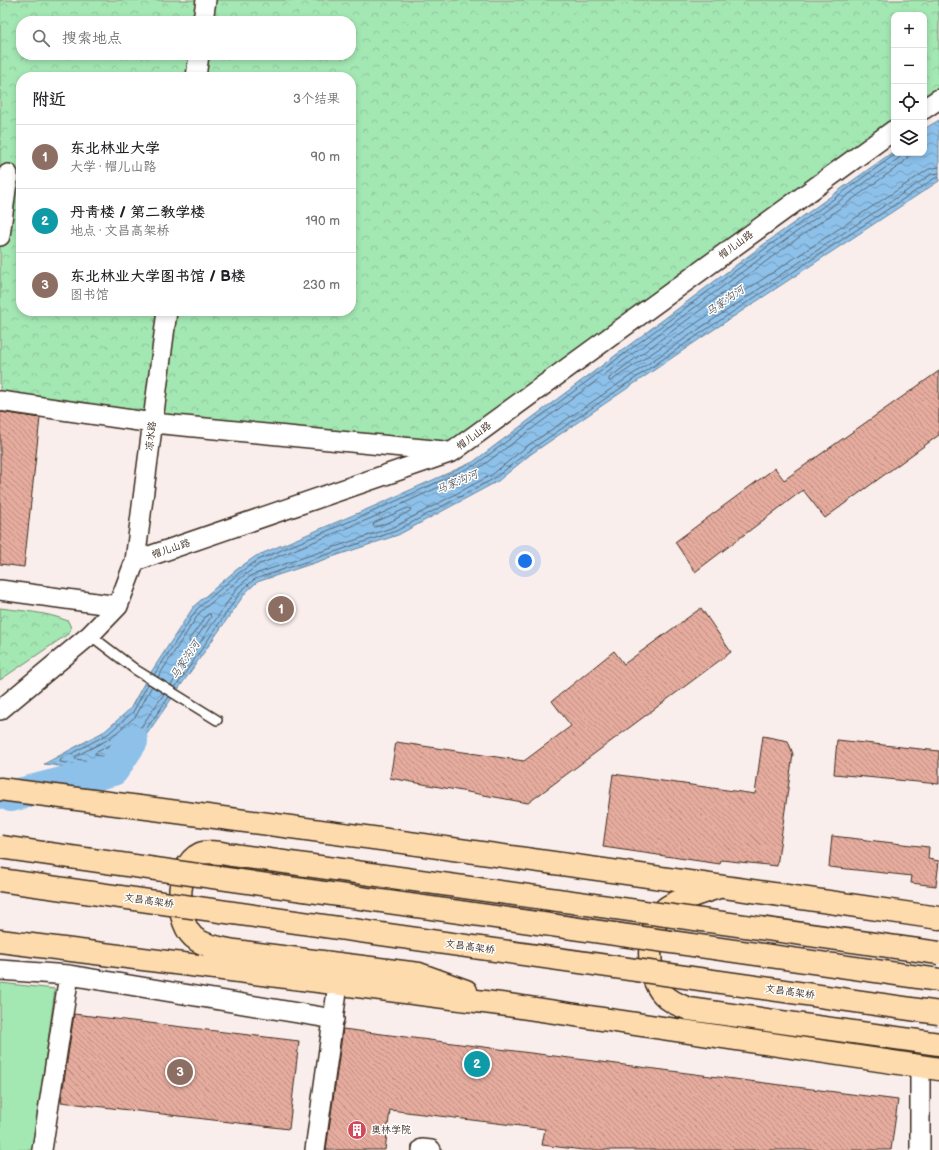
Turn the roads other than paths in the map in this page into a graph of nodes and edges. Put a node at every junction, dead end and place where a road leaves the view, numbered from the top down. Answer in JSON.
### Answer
{"nodes":[{"id":1,"x":206,"y":0,"type":"edge"},
{"id":2,"x":204,"y":16,"type":"edge"},
{"id":3,"x":198,"y":60,"type":"edge"},
{"id":4,"x":197,"y":72,"type":"edge"},
{"id":5,"x":939,"y":99,"type":"edge"},
{"id":6,"x":927,"y":107,"type":"edge"},
{"id":7,"x":891,"y":132,"type":"edge"},
{"id":8,"x":10,"y":174,"type":"edge"},
{"id":9,"x":0,"y":236,"type":"edge"},
{"id":10,"x":166,"y":316,"type":"edge"},
{"id":11,"x":0,"y":402,"type":"edge"},
{"id":12,"x":153,"y":423,"type":"junction"},
{"id":13,"x":452,"y":452,"type":"junction"},
{"id":14,"x":135,"y":561,"type":"junction"},
{"id":15,"x":0,"y":590,"type":"edge"},
{"id":16,"x":118,"y":606,"type":"junction"},
{"id":17,"x":90,"y":635,"type":"junction"},
{"id":18,"x":0,"y":710,"type":"edge"},
{"id":19,"x":217,"y":720,"type":"dead end"},
{"id":20,"x":0,"y":789,"type":"edge"},
{"id":21,"x":0,"y":847,"type":"edge"},
{"id":22,"x":0,"y":880,"type":"edge"},
{"id":23,"x":721,"y":886,"type":"junction"},
{"id":24,"x":939,"y":918,"type":"edge"},
{"id":25,"x":0,"y":941,"type":"edge"},
{"id":26,"x":939,"y":953,"type":"edge"},
{"id":27,"x":0,"y":970,"type":"edge"},
{"id":28,"x":69,"y":975,"type":"junction"},
{"id":29,"x":939,"y":980,"type":"edge"},
{"id":30,"x":338,"y":984,"type":"junction"},
{"id":31,"x":508,"y":1005,"type":"junction"},
{"id":32,"x":939,"y":1013,"type":"edge"},
{"id":33,"x":334,"y":1019,"type":"junction"},
{"id":34,"x":939,"y":1044,"type":"edge"},
{"id":35,"x":930,"y":1068,"type":"edge"},
{"id":36,"x":42,"y":1150,"type":"edge"},
{"id":37,"x":314,"y":1150,"type":"edge"},
{"id":38,"x":422,"y":1150,"type":"edge"},
{"id":39,"x":431,"y":1150,"type":"edge"},
{"id":40,"x":920,"y":1150,"type":"edge"}],
"edges":[{"from":1,"to":2,"type":"street"},
{"from":3,"to":4,"type":"street"},
{"from":5,"to":6,"type":"street"},
{"from":7,"to":13,"type":"street","name":"帽儿山路"},
{"from":8,"to":9,"type":"street"},
{"from":10,"to":12,"type":"street","name":"凉水路"},
{"from":11,"to":12,"type":"street"},
{"from":12,"to":13,"type":"street"},
{"from":12,"to":14,"type":"street","name":"凉水路"},
{"from":13,"to":14,"type":"street","name":"帽儿山路"},
{"from":14,"to":16,"type":"street"},
{"from":15,"to":16,"type":"street"},
{"from":16,"to":17,"type":"street"},
{"from":17,"to":18,"type":"street"},
{"from":17,"to":19,"type":"lane"},
{"from":20,"to":23,"type":"main road"},
{"from":21,"to":29,"type":"main road","bridge":true},
{"from":22,"to":32,"type":"main road","name":"文昌高架桥","bridge":true},
{"from":23,"to":24,"type":"main road"},
{"from":23,"to":34,"type":"main road"},
{"from":25,"to":30,"type":"main road"},
{"from":26,"to":31,"type":"main road","bridge":true},
{"from":27,"to":28,"type":"street"},
{"from":28,"to":33,"type":"street"},
{"from":28,"to":36,"type":"street"},
{"from":30,"to":31,"type":"main road"},
{"from":30,"to":33,"type":"street"},
{"from":31,"to":35,"type":"main road"},
{"from":33,"to":37,"type":"street"},
{"from":35,"to":40,"type":"street"},
{"from":38,"to":39,"type":"street"}]}
